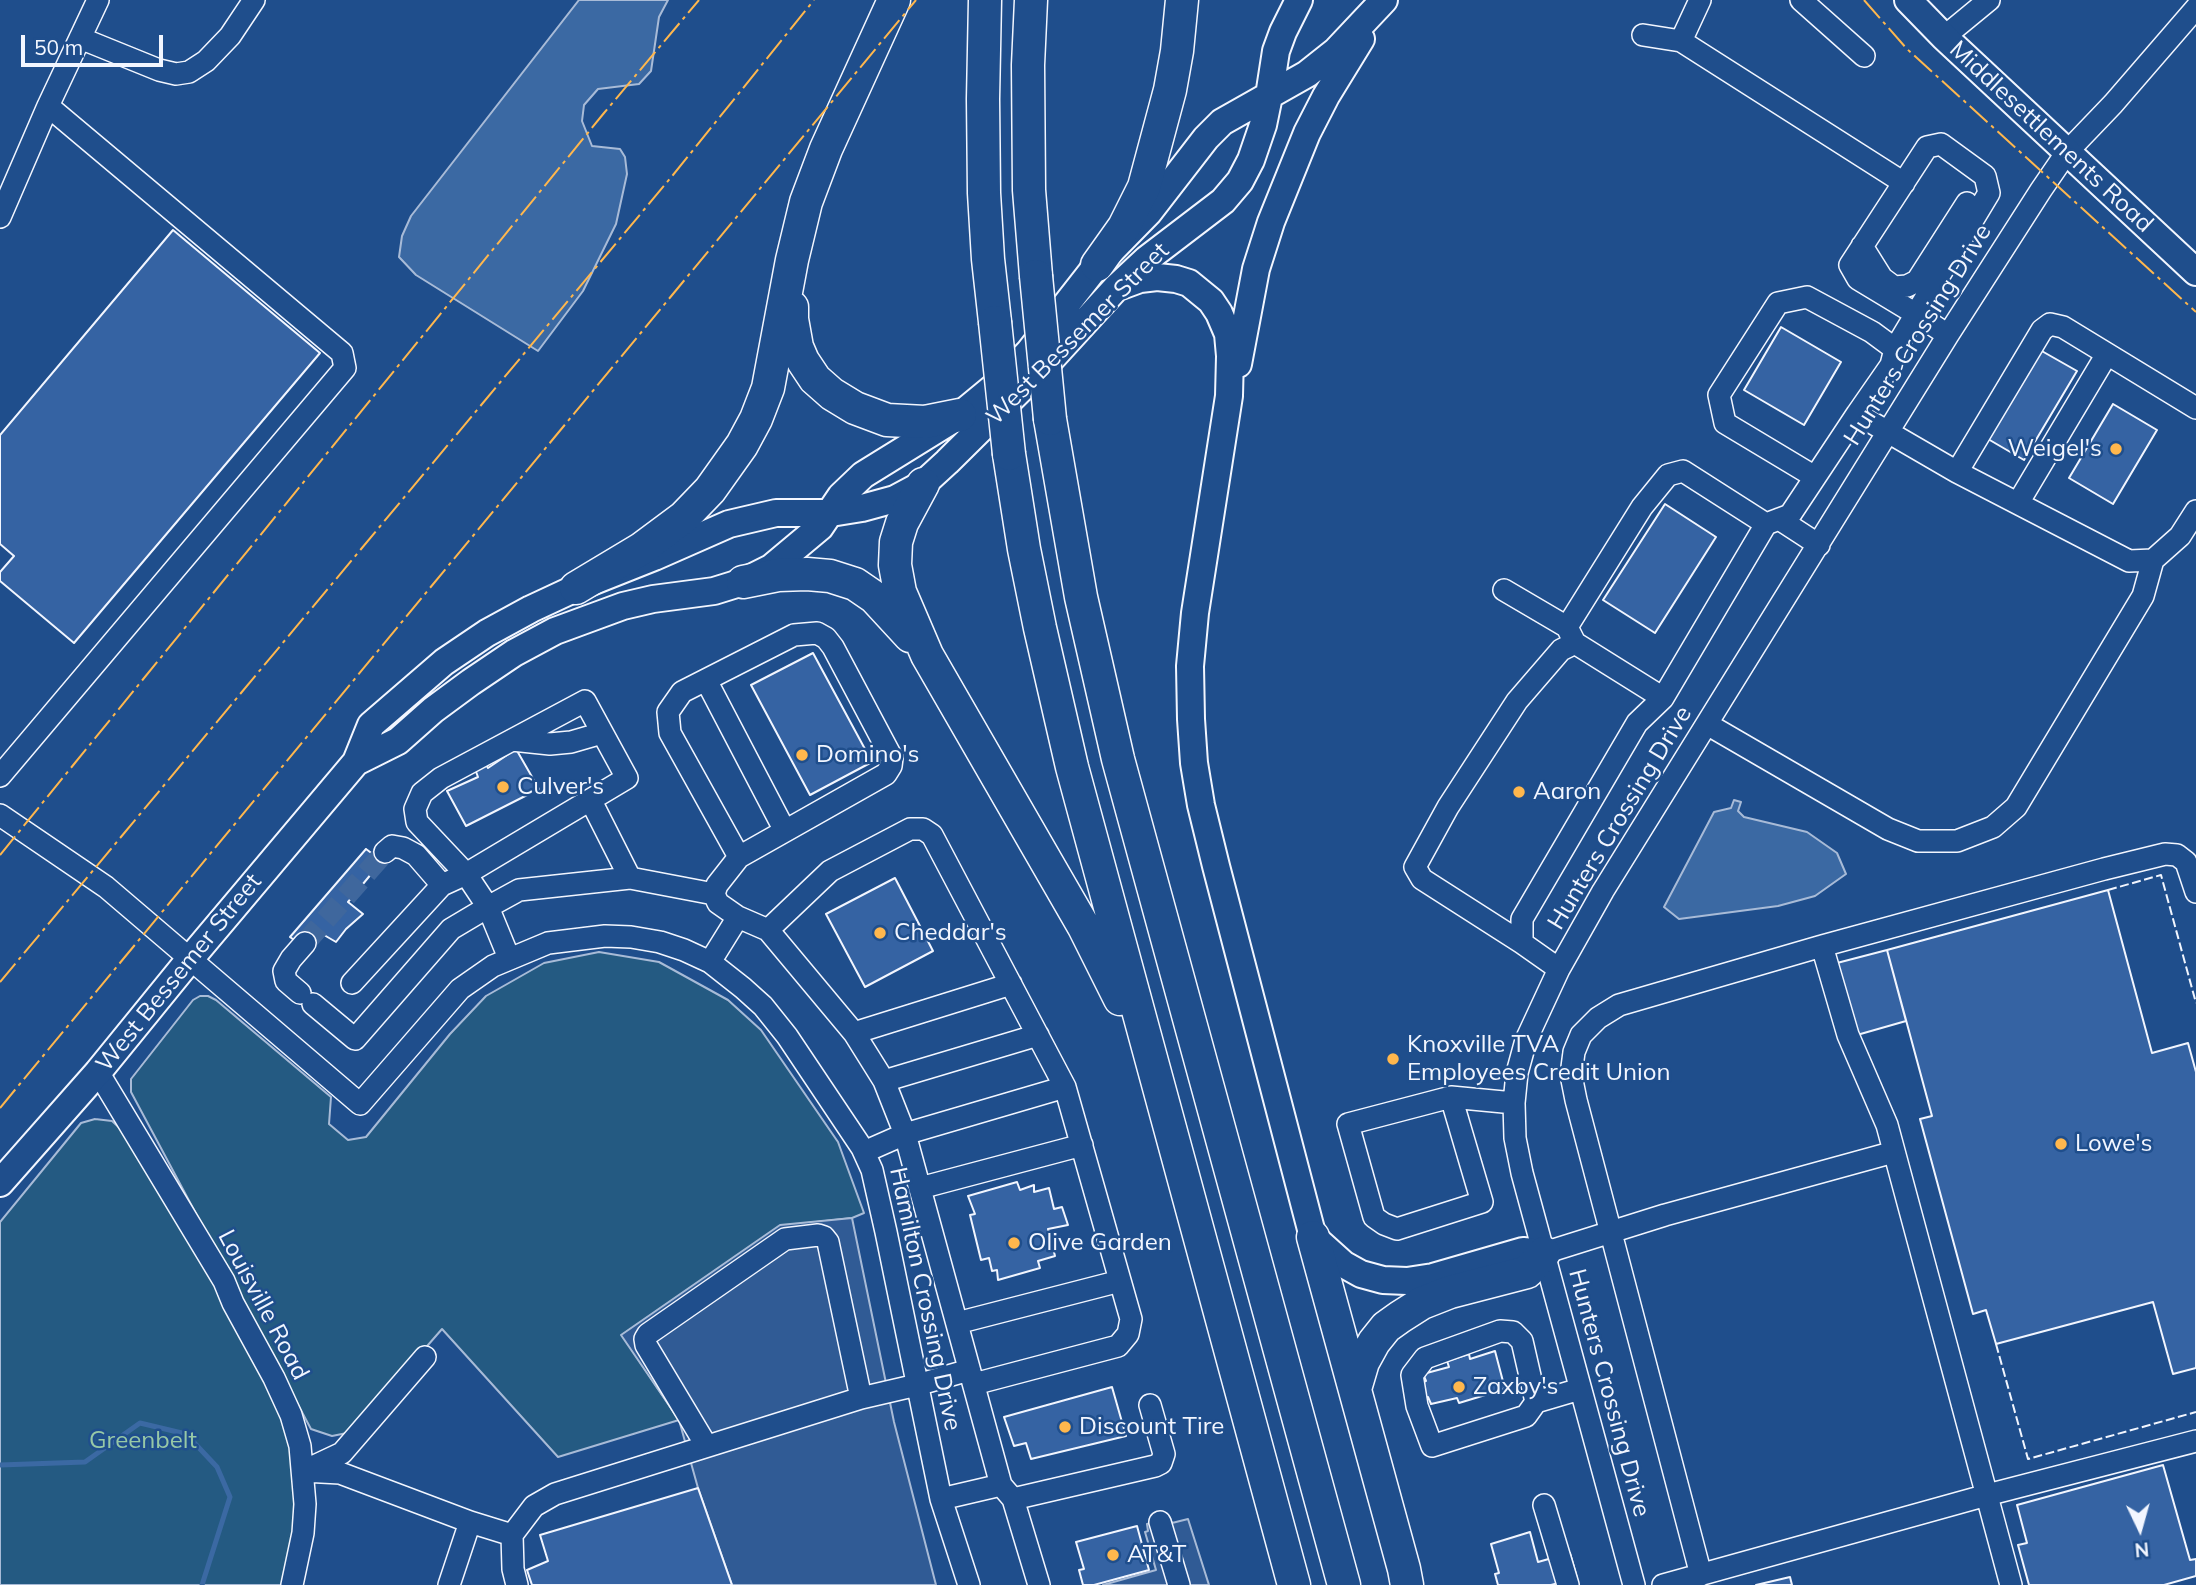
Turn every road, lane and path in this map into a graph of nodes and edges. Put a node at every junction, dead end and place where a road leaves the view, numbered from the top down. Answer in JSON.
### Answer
{"nodes":[{"id":1,"x":98,"y":0,"type":"edge"},
{"id":2,"x":254,"y":0,"type":"edge"},
{"id":3,"x":894,"y":0,"type":"edge"},
{"id":4,"x":985,"y":0,"type":"edge"},
{"id":5,"x":1031,"y":0,"type":"edge"},
{"id":6,"x":1182,"y":0,"type":"edge"},
{"id":7,"x":1299,"y":0,"type":"edge"},
{"id":8,"x":1384,"y":0,"type":"edge"},
{"id":9,"x":1700,"y":0,"type":"edge"},
{"id":10,"x":1801,"y":0,"type":"edge"},
{"id":11,"x":1908,"y":0,"type":"edge"},
{"id":12,"x":1989,"y":0,"type":"edge"},
{"id":13,"x":2196,"y":8,"type":"edge"},
{"id":14,"x":1643,"y":35,"type":"dead end"},
{"id":15,"x":1944,"y":37,"type":"junction"},
{"id":16,"x":80,"y":38,"type":"junction"},
{"id":17,"x":1681,"y":41,"type":"junction"},
{"id":18,"x":1864,"y":56,"type":"dead end"},
{"id":19,"x":1269,"y":96,"type":"junction"},
{"id":20,"x":48,"y":106,"type":"junction"},
{"id":21,"x":2067,"y":152,"type":"junction"},
{"id":22,"x":1904,"y":183,"type":"junction"},
{"id":23,"x":1989,"y":193,"type":"junction"},
{"id":24,"x":0,"y":217,"type":"edge"},
{"id":25,"x":1862,"y":246,"type":"junction"},
{"id":26,"x":792,"y":260,"type":"junction"},
{"id":27,"x":2196,"y":272,"type":"edge"},
{"id":28,"x":1107,"y":276,"type":"junction"},
{"id":29,"x":1916,"y":314,"type":"junction"},
{"id":30,"x":1948,"y":335,"type":"junction"},
{"id":31,"x":1895,"y":349,"type":"junction"},
{"id":32,"x":2107,"y":354,"type":"junction"},
{"id":33,"x":1229,"y":396,"type":"junction"},
{"id":34,"x":2196,"y":408,"type":"edge"},
{"id":35,"x":1857,"y":414,"type":"junction"},
{"id":36,"x":960,"y":415,"type":"junction"},
{"id":37,"x":1888,"y":433,"type":"junction"},
{"id":38,"x":1957,"y":472,"type":"junction"},
{"id":39,"x":1815,"y":477,"type":"junction"},
{"id":40,"x":923,"y":484,"type":"junction"},
{"id":41,"x":2018,"y":503,"type":"junction"},
{"id":42,"x":2196,"y":511,"type":"edge"},
{"id":43,"x":831,"y":513,"type":"junction"},
{"id":44,"x":1772,"y":521,"type":"junction"},
{"id":45,"x":1819,"y":545,"type":"junction"},
{"id":46,"x":2152,"y":560,"type":"junction"},
{"id":47,"x":743,"y":582,"type":"junction"},
{"id":48,"x":576,"y":588,"type":"junction"},
{"id":49,"x":1504,"y":590,"type":"dead end"},
{"id":50,"x":1571,"y":635,"type":"junction"},
{"id":51,"x":927,"y":655,"type":"junction"},
{"id":52,"x":706,"y":680,"type":"junction"},
{"id":53,"x":1663,"y":698,"type":"junction"},
{"id":54,"x":1707,"y":724,"type":"junction"},
{"id":55,"x":602,"y":733,"type":"junction"},
{"id":56,"x":512,"y":740,"type":"junction"},
{"id":57,"x":356,"y":762,"type":"junction"},
{"id":58,"x":0,"y":776,"type":"edge"},
{"id":59,"x":591,"y":801,"type":"junction"},
{"id":60,"x":0,"y":815,"type":"edge"},
{"id":61,"x":785,"y":831,"type":"junction"},
{"id":62,"x":384,"y":852,"type":"dead end"},
{"id":63,"x":739,"y":858,"type":"junction"},
{"id":64,"x":466,"y":874,"type":"junction"},
{"id":65,"x":629,"y":878,"type":"junction"},
{"id":66,"x":442,"y":885,"type":"junction"},
{"id":67,"x":2196,"y":892,"type":"edge"},
{"id":68,"x":714,"y":894,"type":"junction"},
{"id":69,"x":488,"y":907,"type":"junction"},
{"id":70,"x":738,"y":917,"type":"junction"},
{"id":71,"x":768,"y":930,"type":"junction"},
{"id":72,"x":305,"y":943,"type":"tunnel mouth"},
{"id":73,"x":1522,"y":943,"type":"junction"},
{"id":74,"x":1822,"y":946,"type":"junction"},
{"id":75,"x":509,"y":958,"type":"junction"},
{"id":76,"x":190,"y":959,"type":"junction"},
{"id":77,"x":710,"y":962,"type":"junction"},
{"id":78,"x":1559,"y":968,"type":"junction"},
{"id":79,"x":352,"y":983,"type":"dead end"},
{"id":80,"x":1011,"y":984,"type":"junction"},
{"id":81,"x":854,"y":1033,"type":"junction"},
{"id":82,"x":1038,"y":1035,"type":"junction"},
{"id":83,"x":98,"y":1072,"type":"junction"},
{"id":84,"x":1155,"y":1076,"type":"junction"},
{"id":85,"x":884,"y":1081,"type":"junction"},
{"id":86,"x":1065,"y":1087,"type":"junction"},
{"id":87,"x":1451,"y":1097,"type":"junction"},
{"id":88,"x":1514,"y":1103,"type":"junction"},
{"id":89,"x":905,"y":1134,"type":"junction"},
{"id":90,"x":1082,"y":1145,"type":"junction"},
{"id":91,"x":864,"y":1152,"type":"junction"},
{"id":92,"x":1894,"y":1153,"type":"junction"},
{"id":93,"x":0,"y":1183,"type":"edge"},
{"id":94,"x":920,"y":1188,"type":"junction"},
{"id":95,"x":1611,"y":1231,"type":"junction"},
{"id":96,"x":1313,"y":1237,"type":"junction"},
{"id":97,"x":1544,"y":1253,"type":"junction"},
{"id":98,"x":1120,"y":1282,"type":"junction"},
{"id":99,"x":957,"y":1323,"type":"junction"},
{"id":100,"x":425,"y":1357,"type":"dead end"},
{"id":101,"x":972,"y":1377,"type":"junction"},
{"id":102,"x":917,"y":1385,"type":"junction"},
{"id":103,"x":1355,"y":1389,"type":"junction"},
{"id":104,"x":1580,"y":1389,"type":"junction"},
{"id":105,"x":1535,"y":1396,"type":"junction"},
{"id":106,"x":861,"y":1398,"type":"junction"},
{"id":107,"x":1150,"y":1405,"type":"dead end"},
{"id":108,"x":2196,"y":1441,"type":"edge"},
{"id":109,"x":706,"y":1445,"type":"junction"},
{"id":110,"x":303,"y":1471,"type":"junction"},
{"id":111,"x":1007,"y":1492,"type":"junction"},
{"id":112,"x":1987,"y":1495,"type":"junction"},
{"id":113,"x":941,"y":1499,"type":"junction"},
{"id":114,"x":1544,"y":1505,"type":"dead end"},
{"id":115,"x":470,"y":1522,"type":"junction"},
{"id":116,"x":1160,"y":1522,"type":"dead end"},
{"id":117,"x":512,"y":1535,"type":"junction"},
{"id":118,"x":1701,"y":1575,"type":"junction"},
{"id":119,"x":292,"y":1585,"type":"edge"},
{"id":120,"x":449,"y":1585,"type":"edge"},
{"id":121,"x":517,"y":1585,"type":"edge"},
{"id":122,"x":969,"y":1585,"type":"edge"},
{"id":123,"x":1039,"y":1585,"type":"edge"},
{"id":124,"x":1179,"y":1585,"type":"edge"},
{"id":125,"x":1294,"y":1585,"type":"edge"},
{"id":126,"x":1344,"y":1585,"type":"edge"},
{"id":127,"x":1407,"y":1585,"type":"edge"},
{"id":128,"x":1568,"y":1585,"type":"edge"},
{"id":129,"x":1634,"y":1585,"type":"edge"},
{"id":130,"x":1663,"y":1585,"type":"edge"},
{"id":131,"x":2011,"y":1585,"type":"edge"}],
"edges":[{"from":1,"to":16,"type":"street"},
{"from":2,"to":16,"type":"street"},
{"from":3,"to":26,"type":"highway"},
{"from":4,"to":84,"type":"highway","bridge":true},
{"from":5,"to":126,"type":"highway","bridge":true},
{"from":6,"to":28,"type":"highway"},
{"from":7,"to":19,"type":"main road","name":"West Bessemer Street"},
{"from":8,"to":19,"type":"main road","name":"West Bessemer Street"},
{"from":8,"to":33,"type":"main road"},
{"from":9,"to":17,"type":"street"},
{"from":10,"to":18,"type":"street"},
{"from":11,"to":15,"type":"main road","name":"Middlesettlements Road"},
{"from":12,"to":15,"type":"street"},
{"from":13,"to":21,"type":"street","name":"Hunters Crossing Drive"},
{"from":14,"to":17,"type":"street"},
{"from":15,"to":21,"type":"main road","name":"Middlesettlements Road"},
{"from":16,"to":20,"type":"street"},
{"from":17,"to":22,"type":"street"},
{"from":19,"to":28,"type":"main road","name":"West Bessemer Street"},
{"from":19,"to":28,"type":"main road","name":"West Bessemer Street"},
{"from":20,"to":24,"type":"street"},
{"from":20,"to":58,"type":"street"},
{"from":21,"to":27,"type":"main road","name":"Middlesettlements Road"},
{"from":21,"to":30,"type":"street","name":"Hunters Crossing Drive"},
{"from":22,"to":23,"type":"street"},
{"from":22,"to":25,"type":"street"},
{"from":23,"to":25,"type":"street"},
{"from":23,"to":29,"type":"street"},
{"from":25,"to":29,"type":"street"},
{"from":26,"to":36,"type":"highway"},
{"from":26,"to":48,"type":"highway"},
{"from":28,"to":33,"type":"main road"},
{"from":28,"to":36,"type":"main road","name":"West Bessemer Street"},
{"from":28,"to":40,"type":"main road","name":"West Bessemer Street"},
{"from":29,"to":30,"type":"street"},
{"from":29,"to":31,"type":"street"},
{"from":30,"to":37,"type":"street","name":"Hunters Crossing Drive"},
{"from":31,"to":35,"type":"street"},
{"from":31,"to":39,"type":"street"},
{"from":32,"to":34,"type":"street"},
{"from":32,"to":38,"type":"street"},
{"from":32,"to":41,"type":"street"},
{"from":33,"to":96,"type":"main road"},
{"from":35,"to":37,"type":"street"},
{"from":35,"to":39,"type":"street"},
{"from":36,"to":43,"type":"main road","name":"West Bessemer Street"},
{"from":37,"to":38,"type":"street"},
{"from":37,"to":45,"type":"street","name":"Hunters Crossing Drive"},
{"from":38,"to":41,"type":"street"},
{"from":39,"to":44,"type":"street"},
{"from":40,"to":43,"type":"main road","name":"West Bessemer Street"},
{"from":40,"to":51,"type":"highway"},
{"from":41,"to":46,"type":"street"},
{"from":42,"to":46,"type":"street"},
{"from":43,"to":47,"type":"main road","name":"West Bessemer Street"},
{"from":43,"to":48,"type":"main road","name":"West Bessemer Street"},
{"from":44,"to":45,"type":"street"},
{"from":44,"to":50,"type":"street"},
{"from":44,"to":53,"type":"street"},
{"from":45,"to":54,"type":"street","name":"Hunters Crossing Drive"},
{"from":46,"to":54,"type":"street"},
{"from":47,"to":51,"type":"highway"},
{"from":47,"to":57,"type":"main road","name":"West Bessemer Street"},
{"from":48,"to":57,"type":"main road","name":"West Bessemer Street"},
{"from":49,"to":50,"type":"street"},
{"from":50,"to":53,"type":"street"},
{"from":50,"to":73,"type":"street"},
{"from":51,"to":84,"type":"highway"},
{"from":52,"to":61,"type":"street"},
{"from":52,"to":61,"type":"street"},
{"from":52,"to":63,"type":"street"},
{"from":53,"to":73,"type":"street"},
{"from":54,"to":78,"type":"street","name":"Hunters Crossing Drive"},
{"from":55,"to":56,"type":"street"},
{"from":55,"to":56,"type":"street"},
{"from":55,"to":59,"type":"street"},
{"from":56,"to":64,"type":"street"},
{"from":57,"to":76,"type":"main road","name":"West Bessemer Street"},
{"from":59,"to":64,"type":"street"},
{"from":59,"to":65,"type":"street"},
{"from":60,"to":76,"type":"street"},
{"from":61,"to":63,"type":"street"},
{"from":62,"to":66,"type":"street"},
{"from":63,"to":68,"type":"street"},
{"from":64,"to":66,"type":"street"},
{"from":64,"to":69,"type":"street"},
{"from":65,"to":68,"type":"street"},
{"from":65,"to":69,"type":"street"},
{"from":66,"to":79,"type":"street"},
{"from":67,"to":74,"type":"street"},
{"from":68,"to":70,"type":"street"},
{"from":69,"to":72,"type":"street"},
{"from":69,"to":75,"type":"street"},
{"from":70,"to":71,"type":"street"},
{"from":70,"to":77,"type":"street"},
{"from":71,"to":80,"type":"street"},
{"from":71,"to":81,"type":"street"},
{"from":73,"to":78,"type":"street"},
{"from":74,"to":92,"type":"street"},
{"from":74,"to":95,"type":"street"},
{"from":75,"to":76,"type":"street","name":"Hamilton Crossing Drive"},
{"from":75,"to":77,"type":"street","name":"Hamilton Crossing Drive"},
{"from":76,"to":83,"type":"main road","name":"West Bessemer Street"},
{"from":77,"to":91,"type":"street","name":"Hamilton Crossing Drive"},
{"from":78,"to":88,"type":"street","name":"Hunters Crossing Drive"},
{"from":80,"to":81,"type":"street"},
{"from":80,"to":82,"type":"street"},
{"from":81,"to":85,"type":"street"},
{"from":82,"to":85,"type":"street"},
{"from":82,"to":86,"type":"street"},
{"from":83,"to":93,"type":"main road","name":"West Bessemer Street"},
{"from":83,"to":110,"type":"street","name":"Louisville Road"},
{"from":84,"to":125,"type":"highway"},
{"from":85,"to":89,"type":"street"},
{"from":86,"to":89,"type":"street"},
{"from":86,"to":90,"type":"street"},
{"from":87,"to":87,"type":"street"},
{"from":87,"to":88,"type":"street"},
{"from":88,"to":97,"type":"street","name":"Hunters Crossing Drive"},
{"from":89,"to":91,"type":"street"},
{"from":89,"to":94,"type":"street"},
{"from":90,"to":94,"type":"street"},
{"from":90,"to":98,"type":"street"},
{"from":91,"to":102,"type":"street","name":"Hamilton Crossing Drive"},
{"from":92,"to":95,"type":"street"},
{"from":92,"to":112,"type":"street"},
{"from":94,"to":99,"type":"street"},
{"from":95,"to":97,"type":"street"},
{"from":95,"to":118,"type":"street"},
{"from":96,"to":97,"type":"main road"},
{"from":96,"to":103,"type":"highway"},
{"from":97,"to":103,"type":"highway"},
{"from":97,"to":104,"type":"street","name":"Hunters Crossing Drive"},
{"from":98,"to":99,"type":"street"},
{"from":98,"to":101,"type":"street"},
{"from":99,"to":101,"type":"street"},
{"from":100,"to":110,"type":"street"},
{"from":101,"to":102,"type":"street"},
{"from":101,"to":111,"type":"street"},
{"from":102,"to":106,"type":"street"},
{"from":102,"to":113,"type":"street","name":"Hamilton Crossing Drive"},
{"from":103,"to":127,"type":"highway"},
{"from":104,"to":105,"type":"street"},
{"from":104,"to":129,"type":"street","name":"Hunters Crossing Drive"},
{"from":105,"to":105,"type":"street"},
{"from":106,"to":109,"type":"street"},
{"from":106,"to":109,"type":"street"},
{"from":107,"to":111,"type":"street"},
{"from":108,"to":112,"type":"street"},
{"from":109,"to":117,"type":"street"},
{"from":110,"to":115,"type":"street"},
{"from":110,"to":119,"type":"street","name":"Louisville Road"},
{"from":111,"to":113,"type":"street"},
{"from":111,"to":123,"type":"street"},
{"from":112,"to":118,"type":"street"},
{"from":112,"to":131,"type":"street"},
{"from":113,"to":122,"type":"street","name":"Hamilton Crossing Drive"},
{"from":114,"to":128,"type":"street"},
{"from":115,"to":117,"type":"street"},
{"from":115,"to":120,"type":"street"},
{"from":116,"to":124,"type":"street"},
{"from":117,"to":121,"type":"street"},
{"from":118,"to":130,"type":"street"}]}
